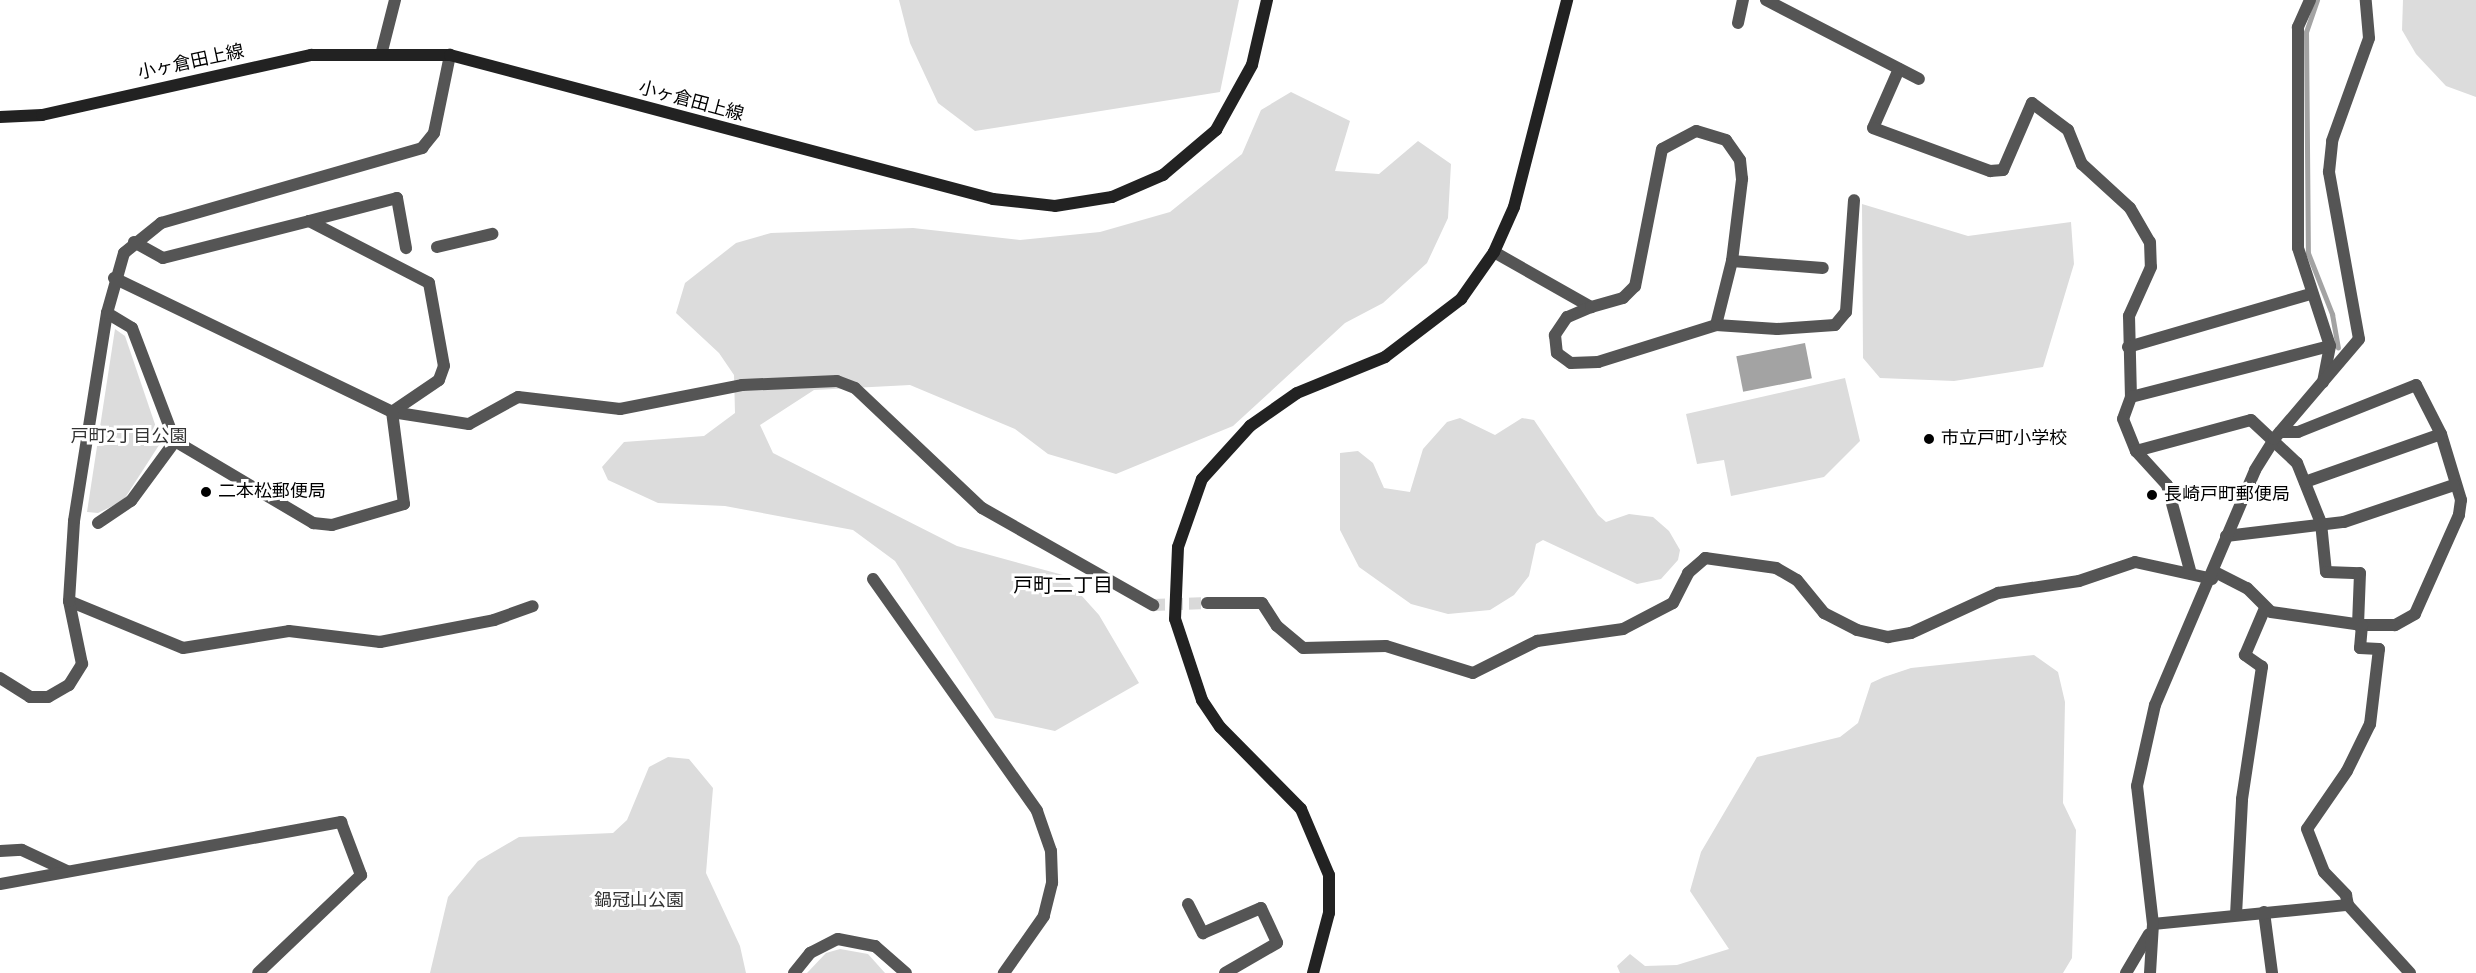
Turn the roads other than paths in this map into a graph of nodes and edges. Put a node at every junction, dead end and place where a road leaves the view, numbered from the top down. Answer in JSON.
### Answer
{"nodes":[{"id":1,"x":395,"y":0,"type":"edge"},
{"id":2,"x":1267,"y":0,"type":"edge"},
{"id":3,"x":1567,"y":0,"type":"edge"},
{"id":4,"x":1743,"y":0,"type":"edge"},
{"id":5,"x":1766,"y":0,"type":"edge"},
{"id":6,"x":2310,"y":0,"type":"edge"},
{"id":7,"x":2366,"y":0,"type":"edge"},
{"id":8,"x":1738,"y":23,"type":"dead end"},
{"id":9,"x":382,"y":51,"type":"junction"},
{"id":10,"x":450,"y":55,"type":"junction"},
{"id":11,"x":1899,"y":69,"type":"junction"},
{"id":12,"x":1919,"y":79,"type":"dead end"},
{"id":13,"x":0,"y":117,"type":"edge"},
{"id":14,"x":1854,"y":201,"type":"dead end"},
{"id":15,"x":309,"y":221,"type":"junction"},
{"id":16,"x":492,"y":234,"type":"dead end"},
{"id":17,"x":134,"y":242,"type":"junction"},
{"id":18,"x":406,"y":248,"type":"dead end"},
{"id":19,"x":437,"y":248,"type":"dead end"},
{"id":20,"x":1494,"y":252,"type":"junction"},
{"id":21,"x":1732,"y":261,"type":"junction"},
{"id":22,"x":1823,"y":268,"type":"dead end"},
{"id":23,"x":114,"y":278,"type":"junction"},
{"id":24,"x":2310,"y":294,"type":"junction"},
{"id":25,"x":1591,"y":307,"type":"junction"},
{"id":26,"x":107,"y":313,"type":"junction"},
{"id":27,"x":1716,"y":325,"type":"junction"},
{"id":28,"x":2330,"y":346,"type":"junction"},
{"id":29,"x":2128,"y":347,"type":"junction"},
{"id":30,"x":2323,"y":383,"type":"junction"},
{"id":31,"x":2131,"y":397,"type":"junction"},
{"id":32,"x":392,"y":412,"type":"junction"},
{"id":33,"x":2441,"y":434,"type":"junction"},
{"id":34,"x":2277,"y":435,"type":"junction"},
{"id":35,"x":175,"y":441,"type":"junction"},
{"id":36,"x":2136,"y":451,"type":"junction"},
{"id":37,"x":2305,"y":482,"type":"junction"},
{"id":38,"x":2454,"y":485,"type":"junction"},
{"id":39,"x":98,"y":523,"type":"dead end"},
{"id":40,"x":2321,"y":523,"type":"junction"},
{"id":41,"x":2226,"y":536,"type":"junction"},
{"id":42,"x":2191,"y":574,"type":"junction"},
{"id":43,"x":2213,"y":575,"type":"junction"},
{"id":44,"x":873,"y":579,"type":"dead end"},
{"id":45,"x":69,"y":601,"type":"junction"},
{"id":46,"x":1207,"y":603,"type":"tunnel mouth"},
{"id":47,"x":1153,"y":605,"type":"tunnel mouth"},
{"id":48,"x":533,"y":606,"type":"dead end"},
{"id":49,"x":2265,"y":608,"type":"junction"},
{"id":50,"x":2360,"y":625,"type":"junction"},
{"id":51,"x":0,"y":678,"type":"edge"},
{"id":52,"x":0,"y":851,"type":"edge"},
{"id":53,"x":67,"y":871,"type":"junction"},
{"id":54,"x":0,"y":884,"type":"edge"},
{"id":55,"x":1188,"y":904,"type":"dead end"},
{"id":56,"x":2348,"y":905,"type":"junction"},
{"id":57,"x":2264,"y":912,"type":"junction"},
{"id":58,"x":2236,"y":915,"type":"junction"},
{"id":59,"x":2153,"y":924,"type":"junction"},
{"id":60,"x":258,"y":973,"type":"edge"},
{"id":61,"x":794,"y":973,"type":"edge"},
{"id":62,"x":906,"y":973,"type":"edge"},
{"id":63,"x":1004,"y":973,"type":"edge"},
{"id":64,"x":1225,"y":973,"type":"edge"},
{"id":65,"x":1313,"y":973,"type":"edge"},
{"id":66,"x":2127,"y":973,"type":"edge"},
{"id":67,"x":2150,"y":973,"type":"edge"},
{"id":68,"x":2272,"y":973,"type":"edge"},
{"id":69,"x":2410,"y":973,"type":"edge"}],
"edges":[{"from":1,"to":9,"type":"street"},
{"from":2,"to":10,"type":"main road","name":"小ヶ倉田上線"},
{"from":3,"to":20,"type":"main road"},
{"from":4,"to":8,"type":"street"},
{"from":5,"to":11,"type":"street"},
{"from":6,"to":24,"type":"street"},
{"from":7,"to":30,"type":"street"},
{"from":9,"to":10,"type":"main road","name":"小ヶ倉田上線"},
{"from":9,"to":13,"type":"main road","name":"小ヶ倉田上線"},
{"from":10,"to":17,"type":"street"},
{"from":11,"to":12,"type":"street"},
{"from":11,"to":29,"type":"street"},
{"from":14,"to":27,"type":"street"},
{"from":15,"to":17,"type":"street"},
{"from":15,"to":18,"type":"street"},
{"from":15,"to":32,"type":"street"},
{"from":16,"to":19,"type":"street"},
{"from":17,"to":23,"type":"street"},
{"from":20,"to":25,"type":"street"},
{"from":20,"to":65,"type":"main road"},
{"from":21,"to":22,"type":"street"},
{"from":21,"to":25,"type":"street"},
{"from":21,"to":27,"type":"street"},
{"from":23,"to":26,"type":"street"},
{"from":23,"to":32,"type":"street"},
{"from":24,"to":28,"type":"street"},
{"from":24,"to":29,"type":"street"},
{"from":25,"to":27,"type":"street"},
{"from":26,"to":35,"type":"street"},
{"from":26,"to":45,"type":"street"},
{"from":28,"to":30,"type":"street"},
{"from":28,"to":31,"type":"street"},
{"from":29,"to":31,"type":"street"},
{"from":30,"to":34,"type":"street"},
{"from":31,"to":36,"type":"street"},
{"from":32,"to":35,"type":"street"},
{"from":32,"to":47,"type":"street"},
{"from":33,"to":34,"type":"street"},
{"from":33,"to":37,"type":"street"},
{"from":33,"to":38,"type":"street"},
{"from":34,"to":36,"type":"street"},
{"from":34,"to":37,"type":"street"},
{"from":34,"to":41,"type":"street"},
{"from":35,"to":39,"type":"street"},
{"from":36,"to":42,"type":"street"},
{"from":37,"to":40,"type":"street"},
{"from":38,"to":40,"type":"street"},
{"from":38,"to":50,"type":"street"},
{"from":40,"to":41,"type":"street"},
{"from":40,"to":50,"type":"street"},
{"from":41,"to":43,"type":"street"},
{"from":42,"to":43,"type":"street"},
{"from":42,"to":46,"type":"street"},
{"from":43,"to":49,"type":"street"},
{"from":43,"to":59,"type":"street"},
{"from":44,"to":63,"type":"street"},
{"from":45,"to":48,"type":"street"},
{"from":45,"to":51,"type":"street"},
{"from":49,"to":50,"type":"street"},
{"from":49,"to":58,"type":"street"},
{"from":50,"to":56,"type":"street"},
{"from":52,"to":53,"type":"street"},
{"from":53,"to":54,"type":"street"},
{"from":53,"to":60,"type":"street"},
{"from":55,"to":64,"type":"street"},
{"from":56,"to":57,"type":"street"},
{"from":56,"to":69,"type":"street"},
{"from":57,"to":58,"type":"street"},
{"from":57,"to":68,"type":"street"},
{"from":58,"to":59,"type":"street"},
{"from":59,"to":66,"type":"street"},
{"from":59,"to":67,"type":"street"},
{"from":61,"to":62,"type":"street"}]}
